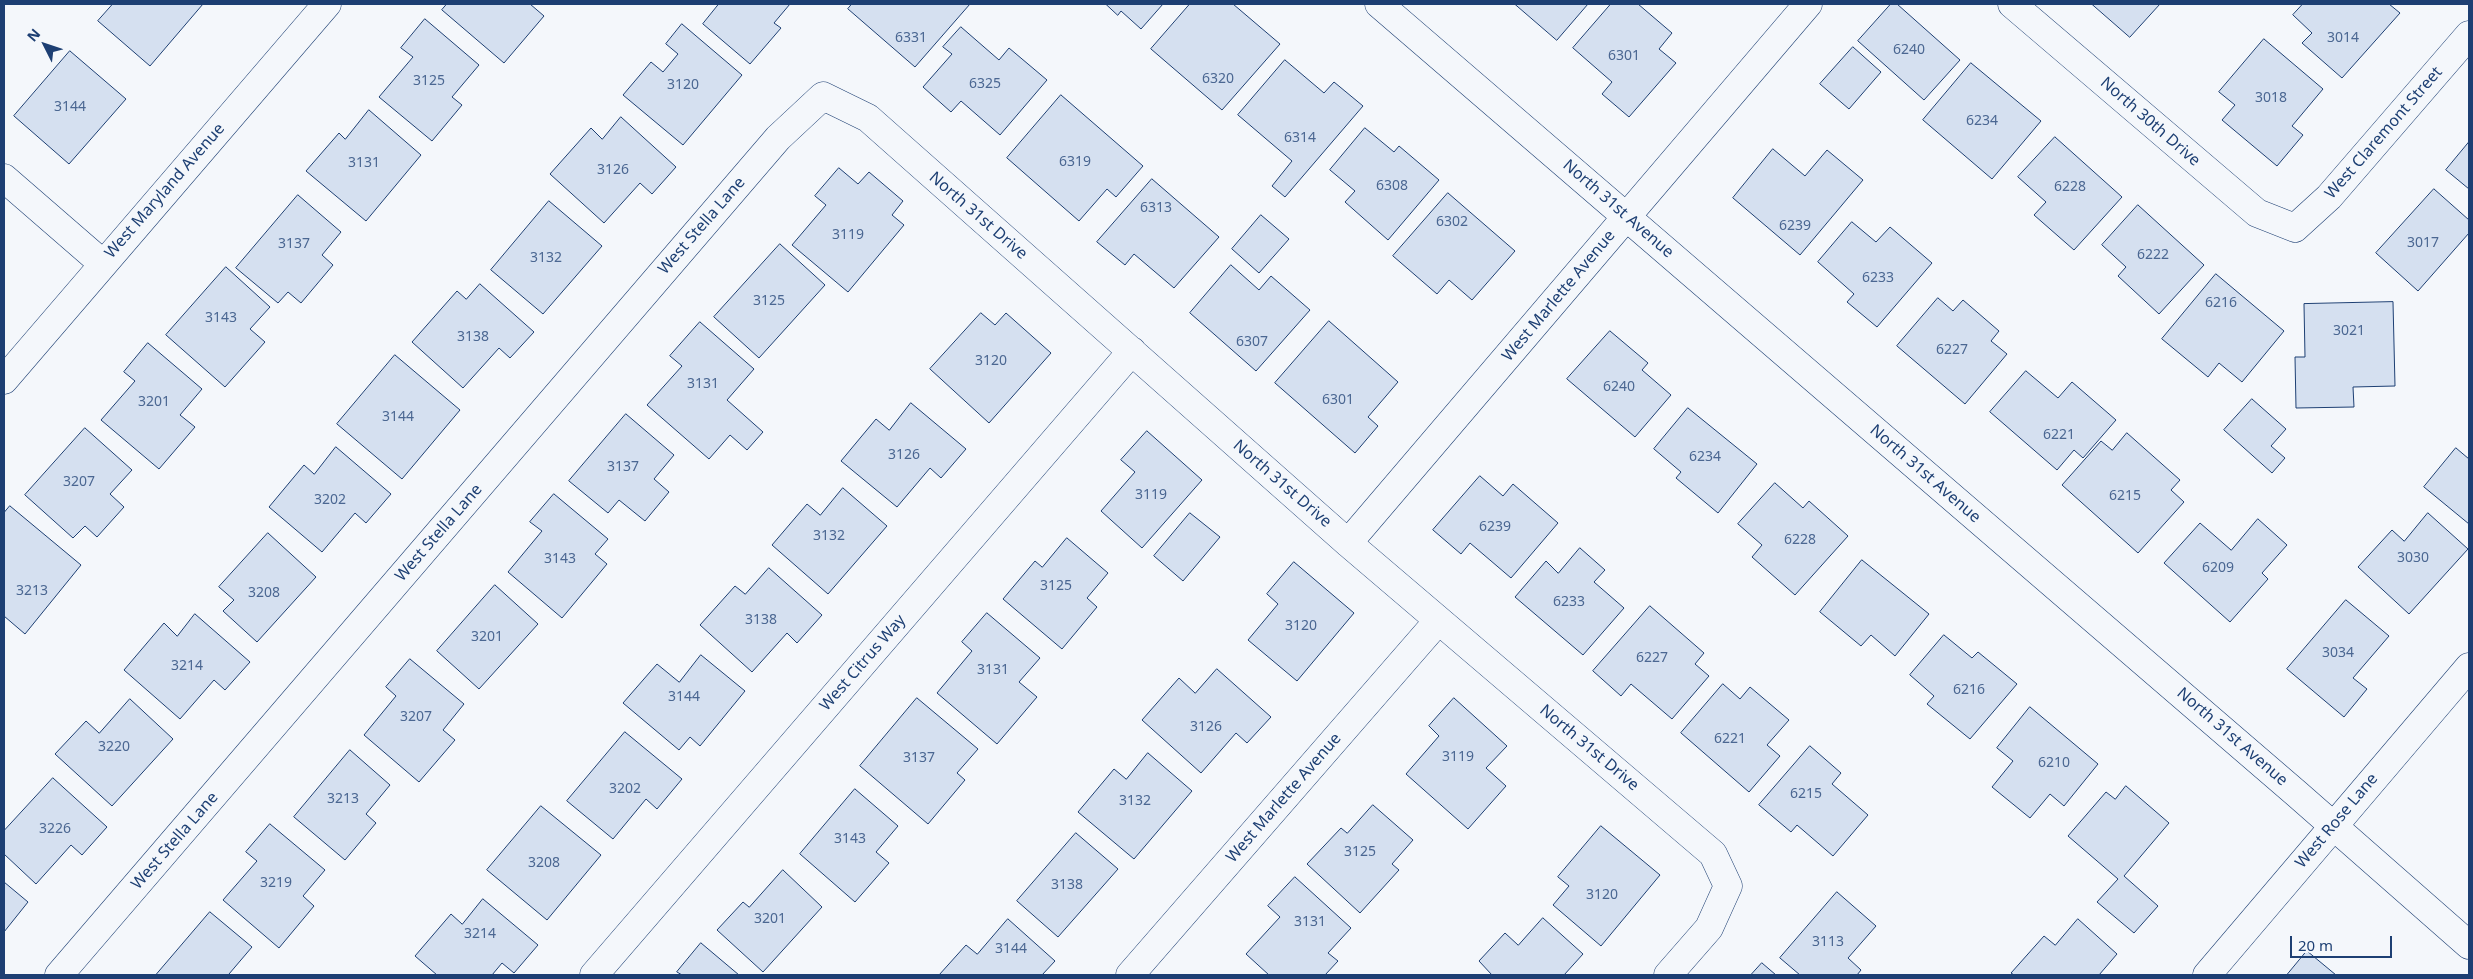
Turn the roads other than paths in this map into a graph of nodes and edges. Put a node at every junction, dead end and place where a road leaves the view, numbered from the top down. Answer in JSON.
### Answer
{"nodes":[{"id":1,"x":327,"y":4,"type":"edge"},
{"id":2,"x":1379,"y":4,"type":"edge"},
{"id":3,"x":1808,"y":4,"type":"edge"},
{"id":4,"x":2012,"y":4,"type":"edge"},
{"id":5,"x":2469,"y":35,"type":"edge"},
{"id":6,"x":823,"y":96,"type":"joint"},
{"id":7,"x":4,"y":178,"type":"edge"},
{"id":8,"x":1626,"y":217,"type":"junction"},
{"id":9,"x":2295,"y":228,"type":"joint"},
{"id":10,"x":102,"y":263,"type":"junction"},
{"id":11,"x":1132,"y":351,"type":"junction"},
{"id":12,"x":4,"y":380,"type":"edge"},
{"id":13,"x":1348,"y":543,"type":"junction"},
{"id":14,"x":1438,"y":621,"type":"junction"},
{"id":15,"x":2469,"y":667,"type":"edge"},
{"id":16,"x":2333,"y":825,"type":"junction"},
{"id":17,"x":2469,"y":945,"type":"edge"},
{"id":18,"x":59,"y":975,"type":"edge"},
{"id":19,"x":594,"y":975,"type":"edge"},
{"id":20,"x":1130,"y":975,"type":"edge"},
{"id":21,"x":1668,"y":975,"type":"edge"},
{"id":22,"x":2207,"y":975,"type":"edge"}],
"edges":[{"from":1,"to":10,"type":"street","name":"West Maryland Avenue"},
{"from":2,"to":8,"type":"street","name":"North 31st Avenue"},
{"from":3,"to":8,"type":"street","name":"West Marlette Avenue"},
{"from":4,"to":9,"type":"street","name":"North 30th Drive"},
{"from":5,"to":9,"type":"street","name":"West Claremont Street"},
{"from":6,"to":11,"type":"street","name":"North 31st Drive"},
{"from":6,"to":18,"type":"street","name":"West Stella Lane"},
{"from":7,"to":10,"type":"street"},
{"from":8,"to":13,"type":"street","name":"West Marlette Avenue"},
{"from":8,"to":16,"type":"street","name":"North 31st Avenue"},
{"from":10,"to":12,"type":"street","name":"West Maryland Avenue"},
{"from":11,"to":13,"type":"street","name":"North 31st Drive"},
{"from":11,"to":19,"type":"street","name":"West Citrus Way"},
{"from":13,"to":14,"type":"street","name":"North 31st Drive"},
{"from":14,"to":20,"type":"street","name":"West Marlette Avenue"},
{"from":14,"to":21,"type":"street","name":"North 31st Drive"},
{"from":15,"to":16,"type":"street","name":"West Rose Lane"},
{"from":16,"to":17,"type":"street","name":"North 31st Avenue"},
{"from":16,"to":22,"type":"street","name":"West Rose Lane"}]}
